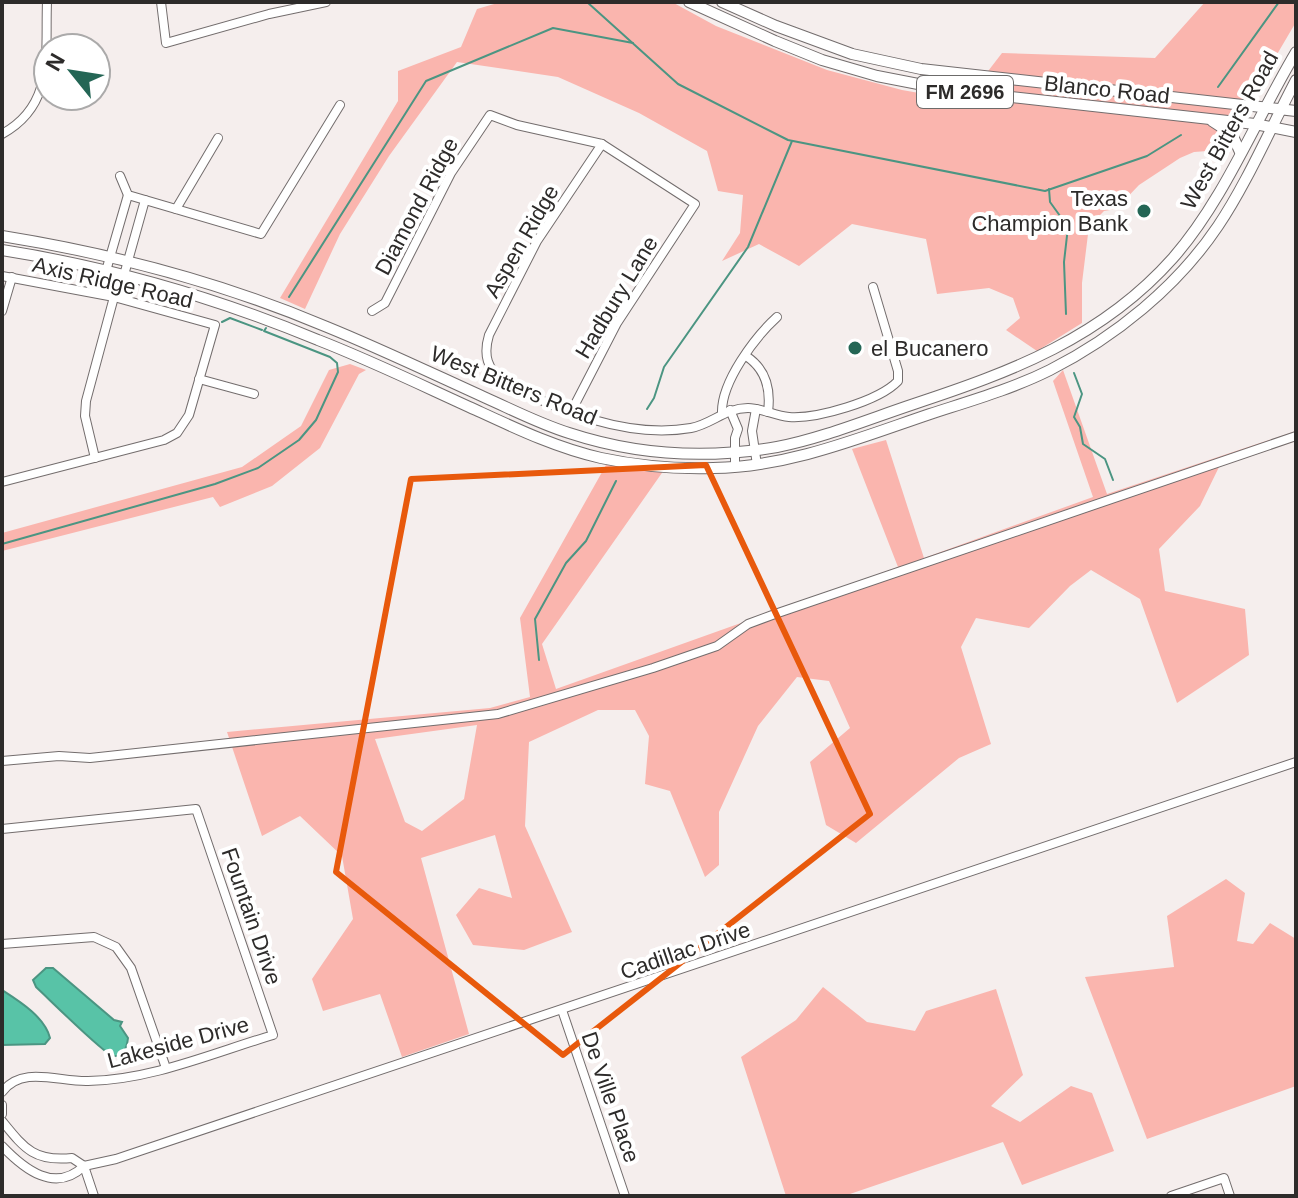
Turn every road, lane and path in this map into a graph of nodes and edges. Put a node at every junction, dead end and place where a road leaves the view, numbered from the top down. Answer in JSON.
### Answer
{"nodes":[{"id":1,"x":47,"y":2,"type":"edge"},
{"id":2,"x":161,"y":2,"type":"edge"},
{"id":3,"x":296,"y":2,"type":"edge"},
{"id":4,"x":326,"y":2,"type":"edge"},
{"id":5,"x":689,"y":2,"type":"edge"},
{"id":6,"x":722,"y":2,"type":"edge"},
{"id":7,"x":269,"y":14,"type":"junction"},
{"id":8,"x":1296,"y":52,"type":"edge"},
{"id":9,"x":1051,"y":84,"type":"junction"},
{"id":10,"x":1296,"y":85,"type":"edge"},
{"id":11,"x":1049,"y":102,"type":"junction"},
{"id":12,"x":340,"y":105,"type":"dead end"},
{"id":13,"x":1263,"y":108,"type":"junction"},
{"id":14,"x":1281,"y":110,"type":"junction"},
{"id":15,"x":1296,"y":111,"type":"edge"},
{"id":16,"x":1210,"y":120,"type":"junction"},
{"id":17,"x":1255,"y":124,"type":"junction"},
{"id":18,"x":1271,"y":128,"type":"junction"},
{"id":19,"x":1296,"y":132,"type":"edge"},
{"id":20,"x":2,"y":134,"type":"edge"},
{"id":21,"x":218,"y":138,"type":"dead end"},
{"id":22,"x":602,"y":144,"type":"junction"},
{"id":23,"x":1240,"y":152,"type":"junction"},
{"id":24,"x":120,"y":176,"type":"dead end"},
{"id":25,"x":128,"y":195,"type":"junction"},
{"id":26,"x":145,"y":200,"type":"junction"},
{"id":27,"x":176,"y":209,"type":"junction"},
{"id":28,"x":121,"y":223,"type":"junction"},
{"id":29,"x":137,"y":228,"type":"junction"},
{"id":30,"x":2,"y":236,"type":"edge"},
{"id":31,"x":2,"y":250,"type":"edge"},
{"id":32,"x":110,"y":257,"type":"junction"},
{"id":33,"x":128,"y":260,"type":"junction"},
{"id":34,"x":106,"y":271,"type":"junction"},
{"id":35,"x":124,"y":275,"type":"junction"},
{"id":36,"x":7,"y":277,"type":"edge"},
{"id":37,"x":873,"y":287,"type":"dead end"},
{"id":38,"x":114,"y":297,"type":"junction"},
{"id":39,"x":2,"y":311,"type":"edge"},
{"id":40,"x":372,"y":311,"type":"dead end"},
{"id":41,"x":777,"y":317,"type":"dead end"},
{"id":42,"x":327,"y":327,"type":"junction"},
{"id":43,"x":320,"y":340,"type":"junction"},
{"id":44,"x":746,"y":356,"type":"junction"},
{"id":45,"x":199,"y":379,"type":"junction"},
{"id":46,"x":959,"y":389,"type":"junction"},
{"id":47,"x":254,"y":394,"type":"dead end"},
{"id":48,"x":964,"y":403,"type":"junction"},
{"id":49,"x":756,"y":409,"type":"junction"},
{"id":50,"x":726,"y":411,"type":"junction"},
{"id":51,"x":571,"y":412,"type":"junction"},
{"id":52,"x":768,"y":412,"type":"junction"},
{"id":53,"x":738,"y":429,"type":"junction"},
{"id":54,"x":752,"y":431,"type":"junction"},
{"id":55,"x":1296,"y":436,"type":"edge"},
{"id":56,"x":607,"y":444,"type":"junction"},
{"id":57,"x":756,"y":450,"type":"junction"},
{"id":58,"x":734,"y":452,"type":"junction"},
{"id":59,"x":95,"y":458,"type":"junction"},
{"id":60,"x":602,"y":458,"type":"junction"},
{"id":61,"x":757,"y":465,"type":"junction"},
{"id":62,"x":735,"y":467,"type":"junction"},
{"id":63,"x":2,"y":482,"type":"edge"},
{"id":64,"x":2,"y":761,"type":"edge"},
{"id":65,"x":1296,"y":762,"type":"edge"},
{"id":66,"x":2,"y":829,"type":"edge"},
{"id":67,"x":2,"y":944,"type":"edge"},
{"id":68,"x":562,"y":1010,"type":"junction"},
{"id":69,"x":273,"y":1035,"type":"joint"},
{"id":70,"x":166,"y":1068,"type":"junction"},
{"id":71,"x":2,"y":1092,"type":"edge"},
{"id":72,"x":2,"y":1105,"type":"edge"},
{"id":73,"x":2,"y":1114,"type":"edge"},
{"id":74,"x":2,"y":1121,"type":"edge"},
{"id":75,"x":21,"y":1144,"type":"junction"},
{"id":76,"x":2,"y":1146,"type":"edge"},
{"id":77,"x":10,"y":1154,"type":"junction"},
{"id":78,"x":51,"y":1159,"type":"junction"},
{"id":79,"x":84,"y":1166,"type":"junction"},
{"id":80,"x":50,"y":1177,"type":"junction"},
{"id":81,"x":94,"y":1196,"type":"edge"},
{"id":82,"x":625,"y":1196,"type":"edge"},
{"id":83,"x":1171,"y":1196,"type":"edge"},
{"id":84,"x":1230,"y":1196,"type":"edge"}],
"edges":[{"from":1,"to":20,"type":"street"},
{"from":2,"to":7,"type":"street"},
{"from":3,"to":7,"type":"street"},
{"from":4,"to":7,"type":"street"},
{"from":5,"to":11,"type":"main road","name":"Blanco Road","number":"FM 2696"},
{"from":6,"to":9,"type":"main road","name":"Blanco Road","number":"FM 2696"},
{"from":8,"to":13,"type":"main road","name":"West Bitters Road"},
{"from":9,"to":11,"type":"main road"},
{"from":9,"to":13,"type":"main road","name":"Blanco Road","number":"FM 2696"},
{"from":10,"to":14,"type":"main road","name":"West Bitters Road"},
{"from":11,"to":16,"type":"main road","name":"Blanco Road","number":"FM 2696"},
{"from":12,"to":27,"type":"street"},
{"from":13,"to":14,"type":"main road","name":"Blanco Road","number":"FM 2696"},
{"from":13,"to":17,"type":"main road","name":"West Bitters Road"},
{"from":14,"to":15,"type":"main road","name":"Blanco Road","number":"FM 2696"},
{"from":14,"to":18,"type":"main road","name":"West Bitters Road"},
{"from":16,"to":17,"type":"main road","name":"Blanco Road","number":"FM 2696"},
{"from":16,"to":23,"type":"main road"},
{"from":17,"to":18,"type":"main road","name":"Blanco Road","number":"FM 2696"},
{"from":17,"to":23,"type":"main road","name":"West Bitters Road"},
{"from":18,"to":19,"type":"main road","name":"Blanco Road","number":"FM 2696"},
{"from":18,"to":48,"type":"main road","name":"West Bitters Road"},
{"from":21,"to":27,"type":"street"},
{"from":22,"to":40,"type":"street","name":"Diamond Ridge"},
{"from":22,"to":51,"type":"street","name":"Aspen Ridge"},
{"from":22,"to":51,"type":"street","name":"Hadbury Lane"},
{"from":23,"to":46,"type":"main road","name":"West Bitters Road"},
{"from":24,"to":25,"type":"street"},
{"from":25,"to":26,"type":"street"},
{"from":25,"to":28,"type":"street"},
{"from":26,"to":27,"type":"street"},
{"from":26,"to":29,"type":"street"},
{"from":28,"to":29,"type":"street"},
{"from":28,"to":32,"type":"street"},
{"from":29,"to":33,"type":"street"},
{"from":30,"to":32,"type":"main road","name":"West Bitters Road"},
{"from":31,"to":34,"type":"main road","name":"West Bitters Road"},
{"from":32,"to":33,"type":"main road","name":"West Bitters Road"},
{"from":32,"to":34,"type":"street"},
{"from":33,"to":35,"type":"street"},
{"from":33,"to":42,"type":"main road","name":"West Bitters Road"},
{"from":34,"to":35,"type":"main road","name":"West Bitters Road"},
{"from":35,"to":43,"type":"main road","name":"West Bitters Road"},
{"from":36,"to":38,"type":"street","name":"Axis Ridge Road"},
{"from":36,"to":39,"type":"street"},
{"from":37,"to":52,"type":"street"},
{"from":38,"to":45,"type":"street","name":"Axis Ridge Road"},
{"from":38,"to":59,"type":"street"},
{"from":41,"to":44,"type":"street"},
{"from":42,"to":43,"type":"main road"},
{"from":42,"to":56,"type":"main road","name":"West Bitters Road"},
{"from":43,"to":60,"type":"main road","name":"West Bitters Road"},
{"from":44,"to":50,"type":"street"},
{"from":44,"to":52,"type":"street"},
{"from":45,"to":47,"type":"street"},
{"from":45,"to":59,"type":"street"},
{"from":46,"to":48,"type":"main road"},
{"from":46,"to":57,"type":"main road","name":"West Bitters Road"},
{"from":48,"to":61,"type":"main road","name":"West Bitters Road"},
{"from":49,"to":50,"type":"street"},
{"from":49,"to":52,"type":"street"},
{"from":49,"to":54,"type":"street"},
{"from":50,"to":51,"type":"street"},
{"from":50,"to":53,"type":"street"},
{"from":53,"to":54,"type":"street"},
{"from":53,"to":58,"type":"street"},
{"from":54,"to":57,"type":"street"},
{"from":55,"to":64,"type":"street"},
{"from":56,"to":58,"type":"main road","name":"West Bitters Road"},
{"from":56,"to":60,"type":"main road"},
{"from":57,"to":58,"type":"main road","name":"West Bitters Road"},
{"from":57,"to":61,"type":"street"},
{"from":58,"to":62,"type":"street"},
{"from":59,"to":63,"type":"street"},
{"from":60,"to":62,"type":"main road","name":"West Bitters Road"},
{"from":61,"to":62,"type":"main road","name":"West Bitters Road"},
{"from":65,"to":68,"type":"street","name":"Cadillac Drive"},
{"from":66,"to":69,"type":"street","name":"Fountain Drive"},
{"from":67,"to":70,"type":"street"},
{"from":68,"to":79,"type":"street","name":"Cadillac Drive"},
{"from":68,"to":82,"type":"street","name":"De Ville Place"},
{"from":69,"to":70,"type":"street","name":"Lakeside Drive"},
{"from":70,"to":71,"type":"street","name":"Lakeside Drive"},
{"from":72,"to":73,"type":"street"},
{"from":74,"to":75,"type":"street"},
{"from":75,"to":77,"type":"street"},
{"from":75,"to":78,"type":"street"},
{"from":76,"to":77,"type":"street"},
{"from":77,"to":80,"type":"street"},
{"from":78,"to":79,"type":"street"},
{"from":78,"to":80,"type":"street"},
{"from":79,"to":80,"type":"street"},
{"from":79,"to":81,"type":"street"},
{"from":83,"to":84,"type":"street"}]}
